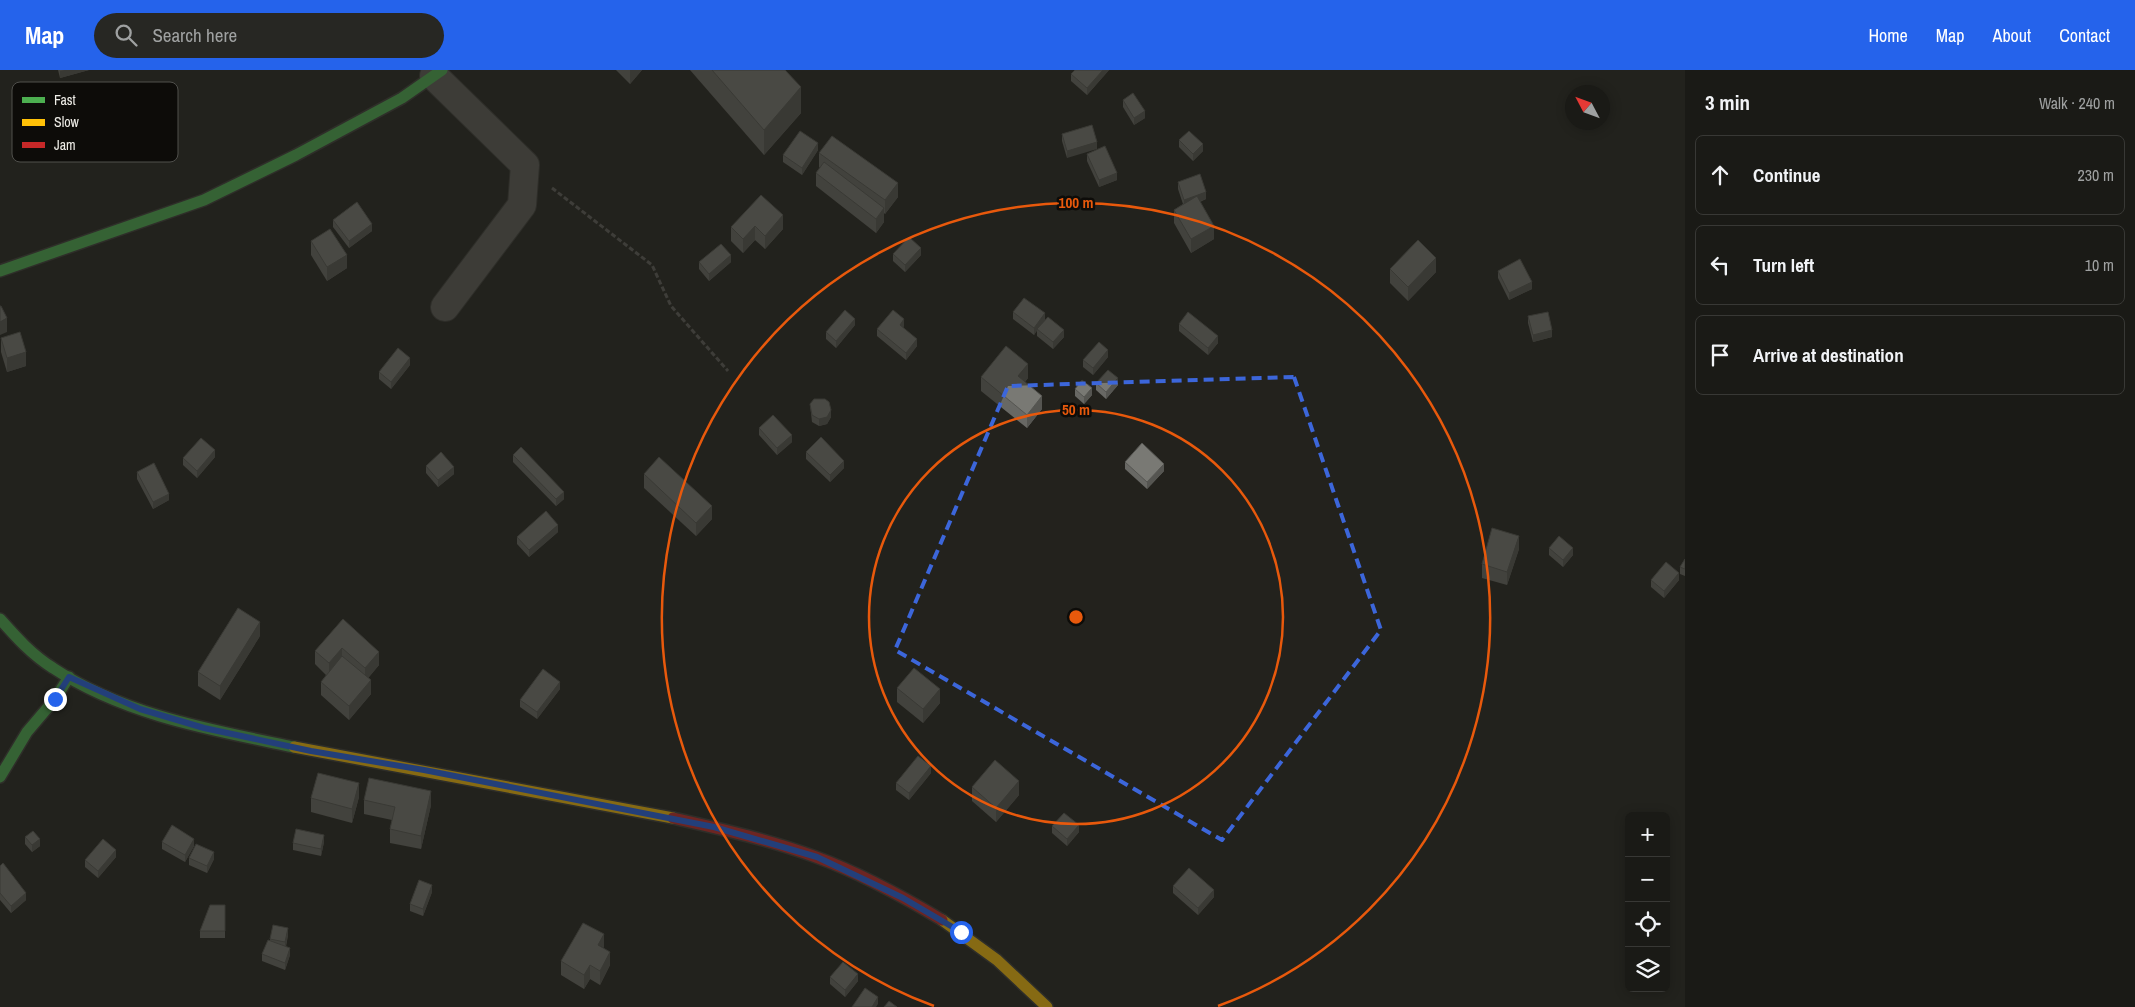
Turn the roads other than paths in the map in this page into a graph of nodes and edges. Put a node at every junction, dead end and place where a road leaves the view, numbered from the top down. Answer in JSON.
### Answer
{"nodes":[{"id":1,"x":438,"y":73,"type":"edge"},
{"id":2,"x":0,"y":271,"type":"edge"},
{"id":3,"x":445,"y":307,"type":"dead end"},
{"id":4,"x":0,"y":619,"type":"edge"},
{"id":5,"x":69,"y":677,"type":"junction"},
{"id":6,"x":0,"y":777,"type":"edge"},
{"id":7,"x":1047,"y":1007,"type":"edge"}],
"edges":[{"from":1,"to":2,"type":"street"},
{"from":1,"to":3,"type":"street"},
{"from":4,"to":5,"type":"street"},
{"from":5,"to":6,"type":"street"},
{"from":5,"to":7,"type":"street"}]}
